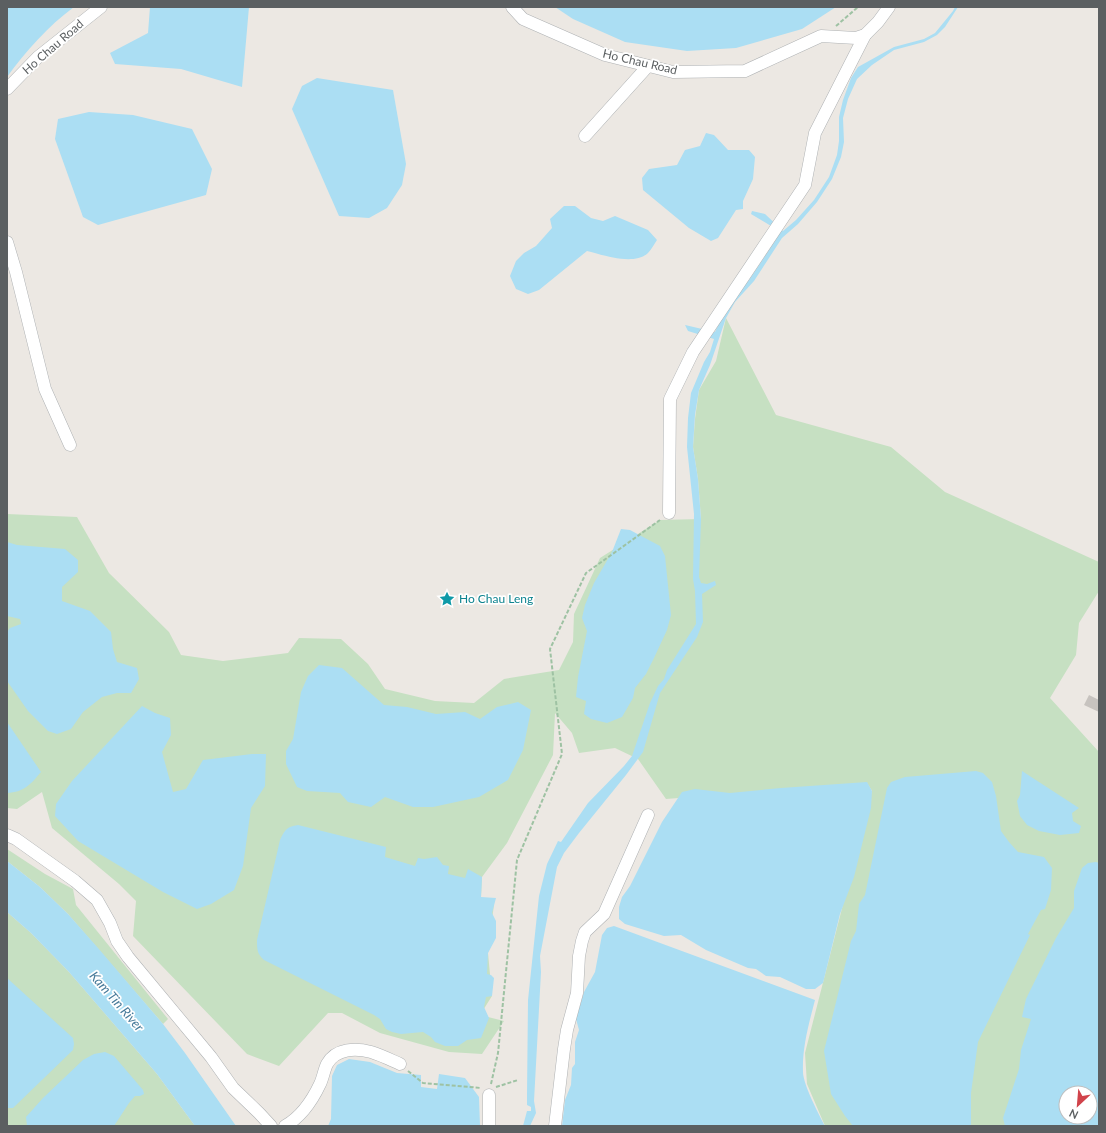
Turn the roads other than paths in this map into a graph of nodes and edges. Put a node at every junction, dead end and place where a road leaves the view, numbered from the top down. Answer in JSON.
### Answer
{"nodes":[{"id":1,"x":101,"y":7,"type":"edge"},
{"id":2,"x":512,"y":7,"type":"edge"},
{"id":3,"x":889,"y":7,"type":"edge"},
{"id":4,"x":865,"y":35,"type":"junction"},
{"id":5,"x":648,"y":66,"type":"junction"},
{"id":6,"x":7,"y":89,"type":"edge"},
{"id":7,"x":585,"y":136,"type":"dead end"},
{"id":8,"x":7,"y":242,"type":"edge"},
{"id":9,"x":70,"y":445,"type":"dead end"},
{"id":10,"x":669,"y":513,"type":"road end"},
{"id":11,"x":648,"y":815,"type":"dead end"},
{"id":12,"x":7,"y":835,"type":"edge"},
{"id":13,"x":400,"y":1064,"type":"road end"},
{"id":14,"x":489,"y":1092,"type":"road end"},
{"id":15,"x":270,"y":1126,"type":"edge"},
{"id":16,"x":285,"y":1126,"type":"edge"},
{"id":17,"x":489,"y":1126,"type":"edge"},
{"id":18,"x":555,"y":1126,"type":"edge"}],
"edges":[{"from":1,"to":6,"type":"street","name":"Ho Chau Road"},
{"from":2,"to":5,"type":"street","name":"Ho Chau Road"},
{"from":3,"to":4,"type":"street"},
{"from":4,"to":5,"type":"street","name":"Ho Chau Road"},
{"from":4,"to":10,"type":"street"},
{"from":5,"to":7,"type":"street"},
{"from":8,"to":9,"type":"street"},
{"from":11,"to":18,"type":"street"},
{"from":12,"to":15,"type":"street"},
{"from":13,"to":16,"type":"street"},
{"from":14,"to":17,"type":"street"}]}
